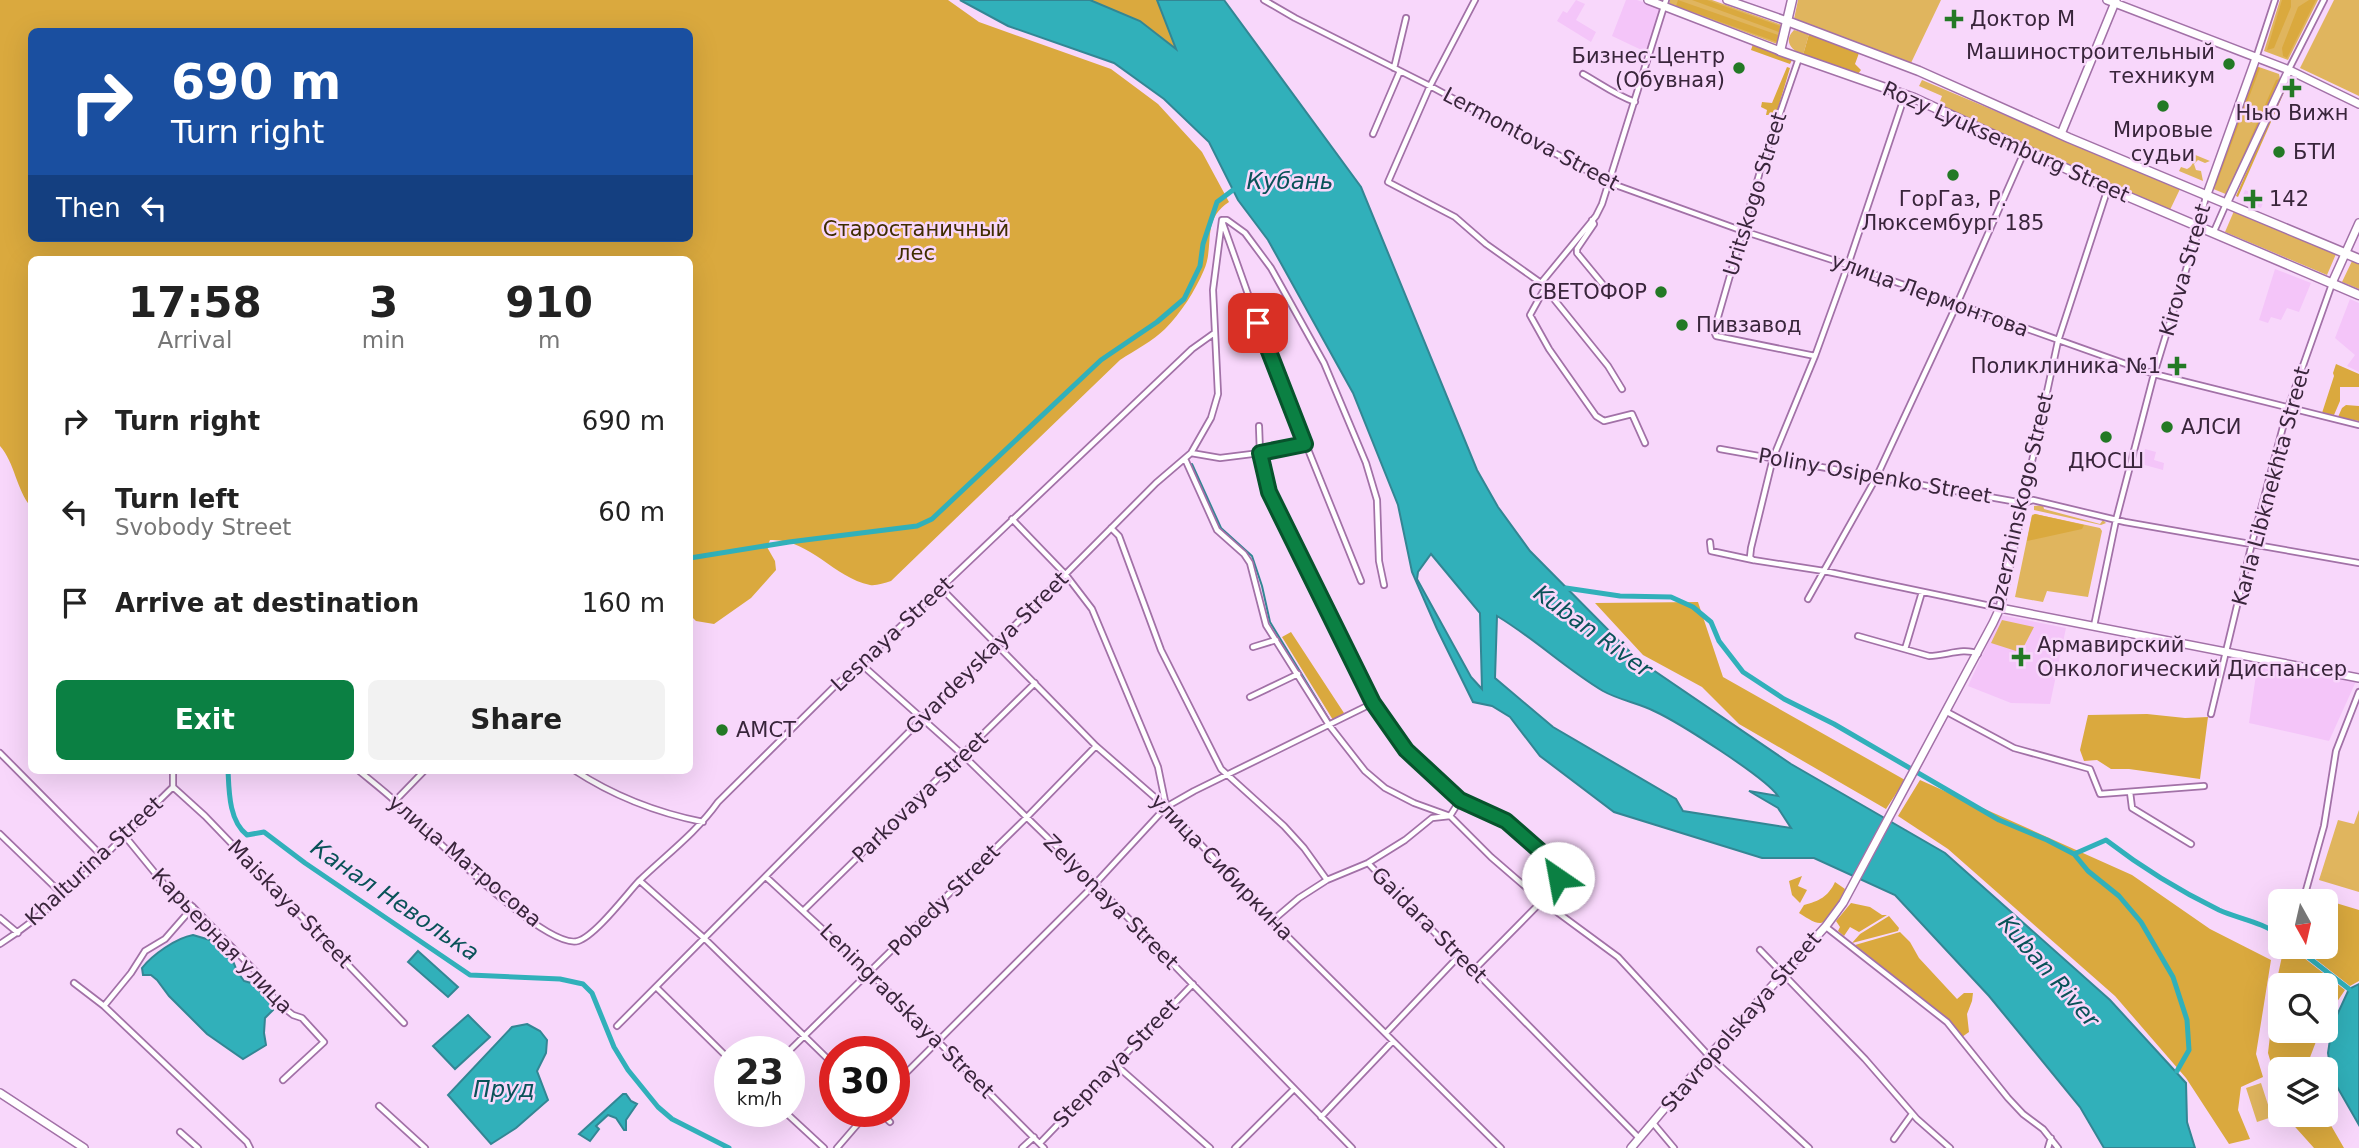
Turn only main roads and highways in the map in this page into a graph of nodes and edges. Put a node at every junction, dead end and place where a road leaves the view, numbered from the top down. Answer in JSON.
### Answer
{"nodes":[{"id":1,"x":1648,"y":0,"type":"edge"},
{"id":2,"x":1727,"y":0,"type":"edge"},
{"id":3,"x":1792,"y":0,"type":"edge"},
{"id":4,"x":2113,"y":1,"type":"edge"},
{"id":5,"x":1665,"y":3,"type":"edge"},
{"id":6,"x":1787,"y":21,"type":"junction"},
{"id":7,"x":1780,"y":51,"type":"junction"},
{"id":8,"x":2256,"y":58,"type":"junction"},
{"id":9,"x":2289,"y":70,"type":"junction"},
{"id":10,"x":2359,"y":104,"type":"edge"},
{"id":11,"x":2061,"y":134,"type":"junction"},
{"id":12,"x":2206,"y":197,"type":"junction"},
{"id":13,"x":2226,"y":204,"type":"junction"},
{"id":14,"x":2359,"y":223,"type":"edge"},
{"id":15,"x":2197,"y":227,"type":"junction"},
{"id":16,"x":2346,"y":253,"type":"junction"},
{"id":17,"x":2359,"y":259,"type":"edge"},
{"id":18,"x":2189,"y":260,"type":"road end"},
{"id":19,"x":2332,"y":283,"type":"junction"},
{"id":20,"x":2359,"y":295,"type":"edge"},
{"id":21,"x":2023,"y":503,"type":"road end"},
{"id":22,"x":2000,"y":608,"type":"junction"},
{"id":23,"x":2359,"y":677,"type":"edge"},
{"id":24,"x":1931,"y":742,"type":"joint"},
{"id":25,"x":0,"y":1093,"type":"edge"},
{"id":26,"x":73,"y":1145,"type":"edge"},
{"id":27,"x":84,"y":1148,"type":"edge"},
{"id":28,"x":1631,"y":1148,"type":"edge"}],
"edges":[{"from":1,"to":5,"type":"main road","name":"Rozy Lyuksemburg Street"},
{"from":2,"to":6,"type":"main road","name":"Rozy Lyuksemburg Street"},
{"from":3,"to":6,"type":"main road"},
{"from":4,"to":8,"type":"main road"},
{"from":4,"to":11,"type":"main road"},
{"from":5,"to":7,"type":"main road","name":"Rozy Lyuksemburg Street"},
{"from":6,"to":7,"type":"main road"},
{"from":6,"to":11,"type":"main road","name":"Rozy Lyuksemburg Street"},
{"from":7,"to":15,"type":"main road","name":"Rozy Lyuksemburg Street"},
{"from":8,"to":9,"type":"main road"},
{"from":8,"to":12,"type":"main road","name":"Kirova Street"},
{"from":9,"to":10,"type":"main road"},
{"from":9,"to":13,"type":"main road","name":"Kirova Street"},
{"from":11,"to":12,"type":"main road","name":"Rozy Lyuksemburg Street"},
{"from":12,"to":13,"type":"main road","name":"Rozy Lyuksemburg Street"},
{"from":13,"to":16,"type":"main road","name":"Rozy Lyuksemburg Street"},
{"from":14,"to":16,"type":"main road","name":"Karla Libknekhta Street"},
{"from":15,"to":18,"type":"main road","name":"Kirova Street"},
{"from":15,"to":19,"type":"main road","name":"Rozy Lyuksemburg Street"},
{"from":16,"to":17,"type":"main road","name":"Rozy Lyuksemburg Street"},
{"from":16,"to":19,"type":"main road","name":"Karla Libknekhta Street"},
{"from":19,"to":20,"type":"main road","name":"Rozy Lyuksemburg Street"},
{"from":21,"to":22,"type":"main road","name":"Dzerzhinskogo Street"},
{"from":22,"to":23,"type":"main road"},
{"from":22,"to":24,"type":"main road","name":"Dzerzhinskogo Street"},
{"from":24,"to":28,"type":"main road","name":"Stavropolskaya Street"},
{"from":25,"to":26,"type":"main road"},
{"from":26,"to":27,"type":"main road"}]}
